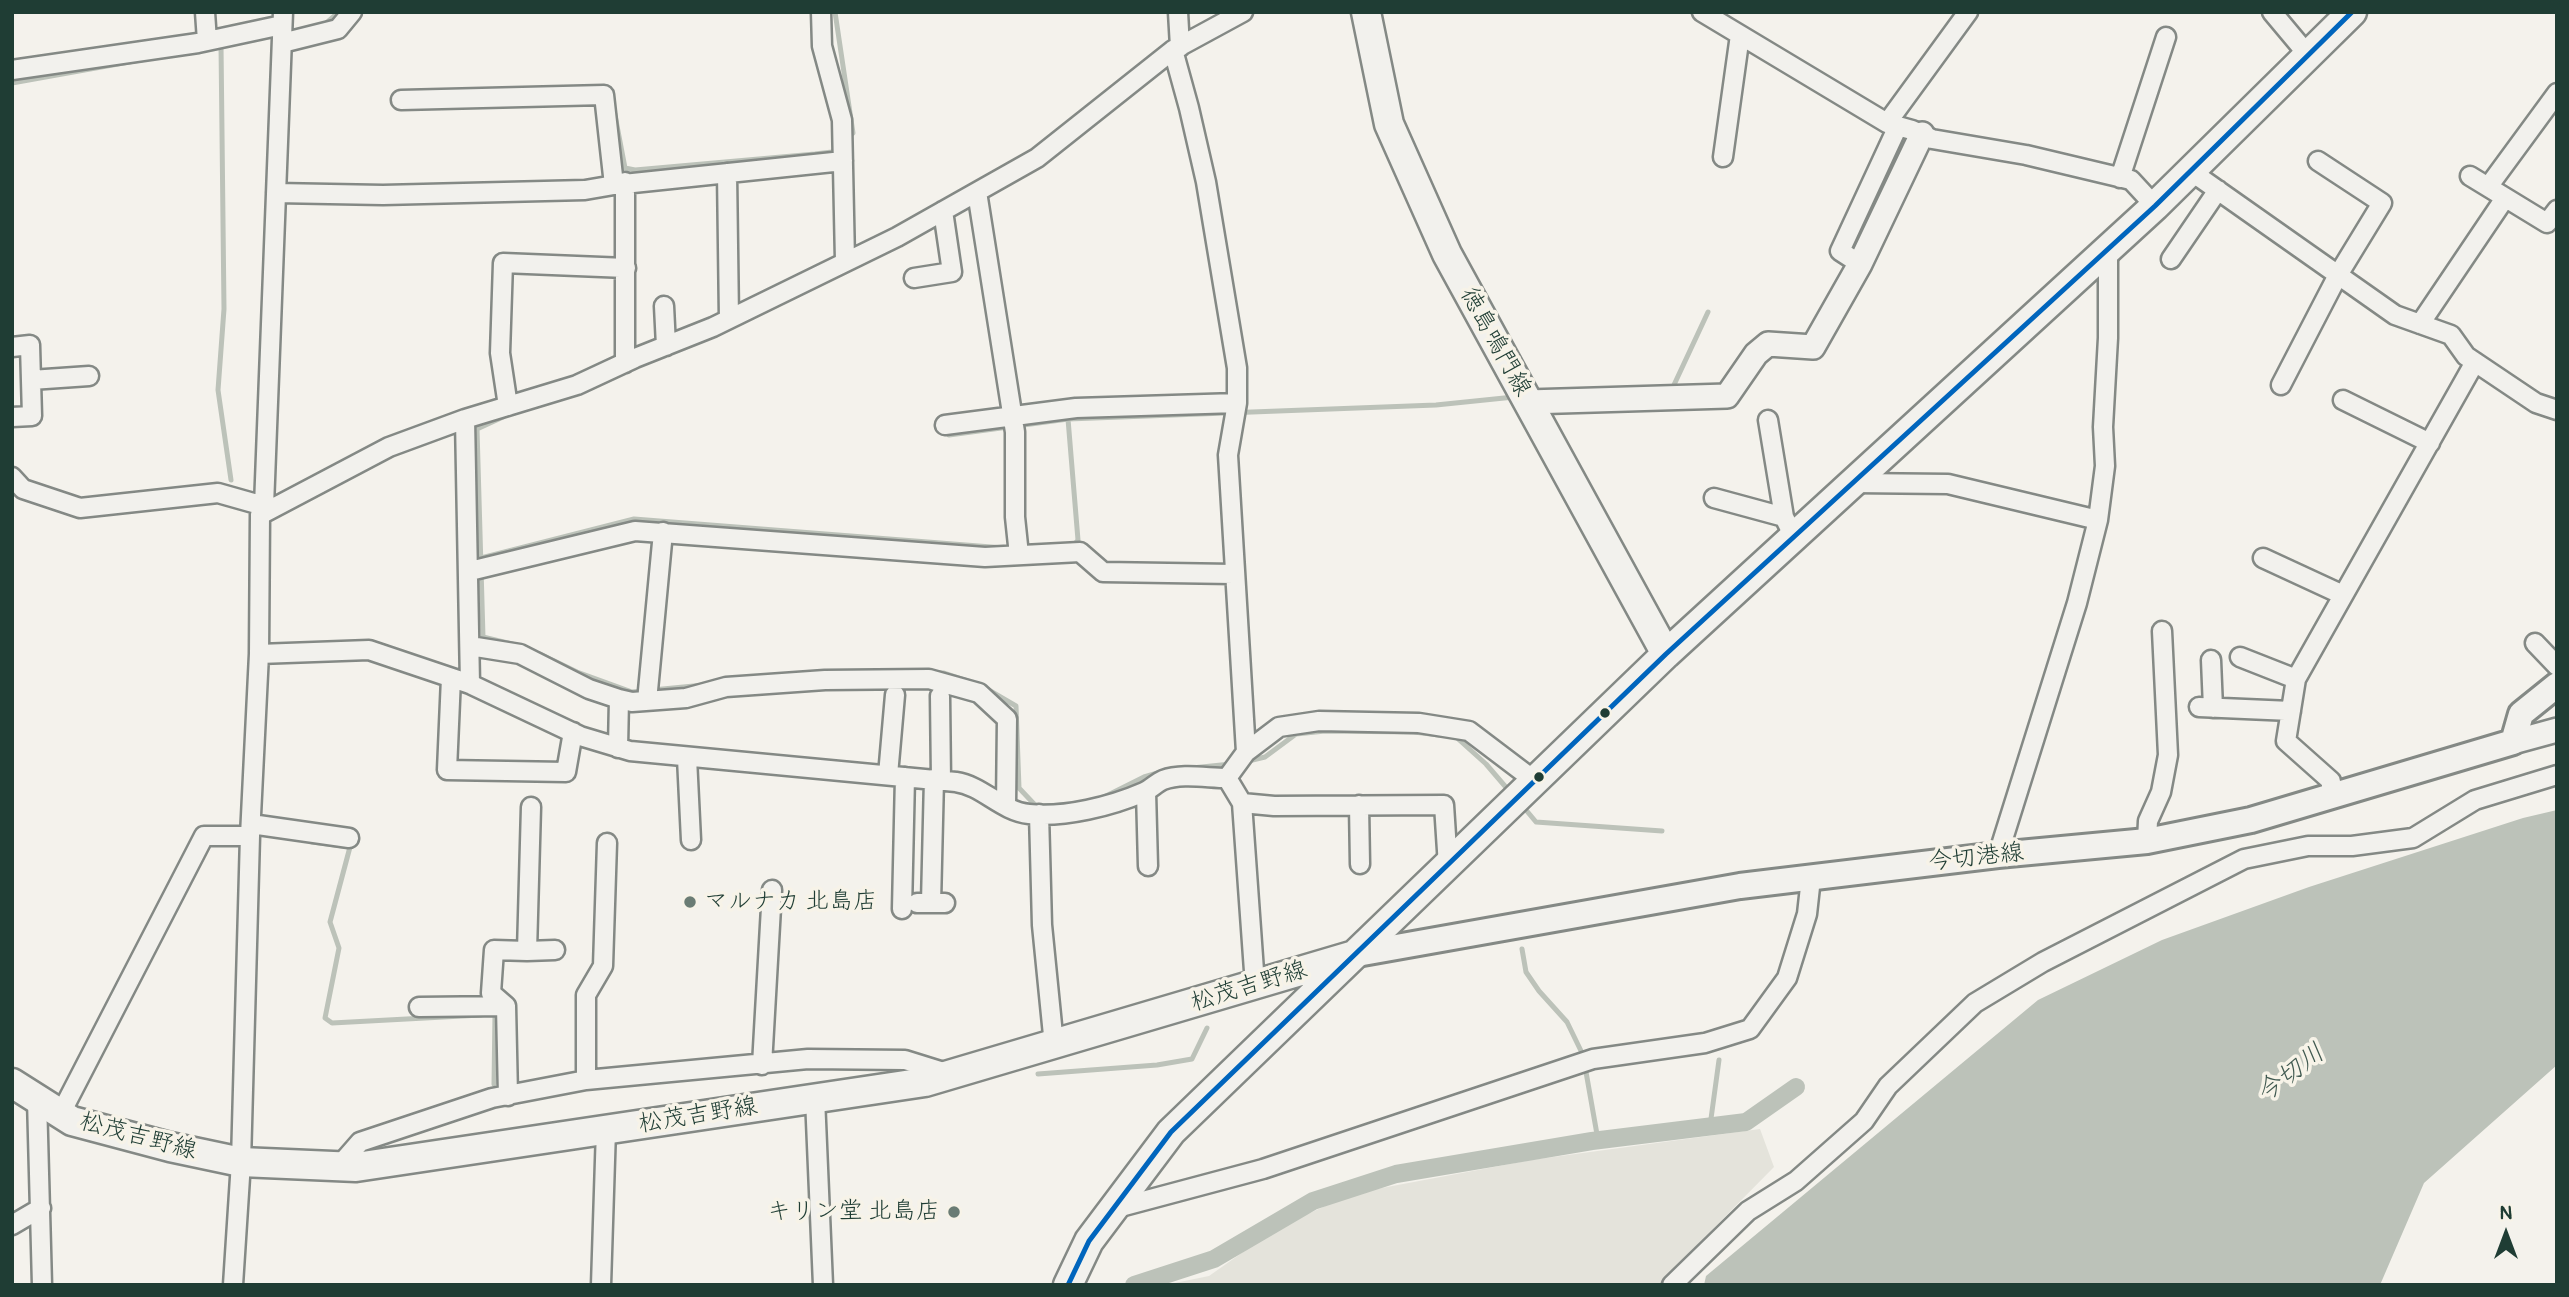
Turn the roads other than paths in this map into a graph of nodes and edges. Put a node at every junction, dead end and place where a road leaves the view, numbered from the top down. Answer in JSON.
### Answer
{"nodes":[{"id":1,"x":205,"y":12,"type":"edge"},
{"id":2,"x":352,"y":12,"type":"edge"},
{"id":3,"x":821,"y":12,"type":"edge"},
{"id":4,"x":1178,"y":12,"type":"edge"},
{"id":5,"x":1243,"y":12,"type":"edge"},
{"id":6,"x":1366,"y":12,"type":"edge"},
{"id":7,"x":1702,"y":12,"type":"edge"},
{"id":8,"x":1968,"y":12,"type":"edge"},
{"id":9,"x":2272,"y":12,"type":"edge"},
{"id":10,"x":2352,"y":12,"type":"edge"},
{"id":11,"x":282,"y":27,"type":"edge"},
{"id":12,"x":1740,"y":35,"type":"junction"},
{"id":13,"x":2166,"y":37,"type":"dead end"},
{"id":14,"x":207,"y":41,"type":"junction"},
{"id":15,"x":1177,"y":49,"type":"junction"},
{"id":16,"x":2308,"y":55,"type":"junction"},
{"id":17,"x":12,"y":70,"type":"edge"},
{"id":18,"x":2557,"y":93,"type":"edge"},
{"id":19,"x":401,"y":100,"type":"dead end"},
{"id":20,"x":1893,"y":124,"type":"junction"},
{"id":21,"x":1922,"y":134,"type":"junction"},
{"id":22,"x":1723,"y":157,"type":"dead end"},
{"id":23,"x":2318,"y":161,"type":"dead end"},
{"id":24,"x":843,"y":162,"type":"junction"},
{"id":25,"x":2189,"y":170,"type":"junction"},
{"id":26,"x":727,"y":173,"type":"junction"},
{"id":27,"x":2470,"y":176,"type":"dead end"},
{"id":28,"x":2120,"y":178,"type":"junction"},
{"id":29,"x":620,"y":183,"type":"junction"},
{"id":30,"x":2488,"y":187,"type":"junction"},
{"id":31,"x":2218,"y":190,"type":"junction"},
{"id":32,"x":976,"y":192,"type":"junction"},
{"id":33,"x":276,"y":193,"type":"junction"},
{"id":34,"x":2505,"y":198,"type":"junction"},
{"id":35,"x":2155,"y":206,"type":"junction"},
{"id":36,"x":2557,"y":210,"type":"edge"},
{"id":37,"x":943,"y":211,"type":"junction"},
{"id":38,"x":2108,"y":246,"type":"junction"},
{"id":39,"x":2171,"y":259,"type":"dead end"},
{"id":40,"x":845,"y":261,"type":"junction"},
{"id":41,"x":1860,"y":264,"type":"junction"},
{"id":42,"x":626,"y":268,"type":"junction"},
{"id":43,"x":2338,"y":275,"type":"junction"},
{"id":44,"x":914,"y":278,"type":"dead end"},
{"id":45,"x":664,"y":306,"type":"dead end"},
{"id":46,"x":729,"y":319,"type":"junction"},
{"id":47,"x":2420,"y":324,"type":"junction"},
{"id":48,"x":666,"y":345,"type":"junction"},
{"id":49,"x":12,"y":347,"type":"edge"},
{"id":50,"x":2476,"y":362,"type":"junction"},
{"id":51,"x":625,"y":363,"type":"junction"},
{"id":52,"x":89,"y":376,"type":"dead end"},
{"id":53,"x":31,"y":380,"type":"junction"},
{"id":54,"x":2281,"y":385,"type":"dead end"},
{"id":55,"x":2343,"y":400,"type":"dead end"},
{"id":56,"x":1528,"y":402,"type":"junction"},
{"id":57,"x":1237,"y":403,"type":"junction"},
{"id":58,"x":508,"y":406,"type":"junction"},
{"id":59,"x":2557,"y":410,"type":"edge"},
{"id":60,"x":12,"y":417,"type":"edge"},
{"id":61,"x":465,"y":419,"type":"junction"},
{"id":62,"x":1768,"y":420,"type":"dead end"},
{"id":63,"x":1014,"y":423,"type":"junction"},
{"id":64,"x":945,"y":425,"type":"dead end"},
{"id":65,"x":2430,"y":443,"type":"junction"},
{"id":66,"x":1854,"y":483,"type":"junction"},
{"id":67,"x":16,"y":488,"type":"edge"},
{"id":68,"x":1714,"y":498,"type":"dead end"},
{"id":69,"x":262,"y":511,"type":"junction"},
{"id":70,"x":2098,"y":520,"type":"junction"},
{"id":71,"x":1789,"y":527,"type":"junction"},
{"id":72,"x":663,"y":532,"type":"junction"},
{"id":73,"x":1019,"y":555,"type":"junction"},
{"id":74,"x":2263,"y":558,"type":"dead end"},
{"id":75,"x":470,"y":571,"type":"junction"},
{"id":76,"x":1233,"y":573,"type":"junction"},
{"id":77,"x":2343,"y":595,"type":"junction"},
{"id":78,"x":2162,"y":631,"type":"dead end"},
{"id":79,"x":2535,"y":643,"type":"dead end"},
{"id":80,"x":470,"y":646,"type":"junction"},
{"id":81,"x":259,"y":654,"type":"junction"},
{"id":82,"x":1666,"y":654,"type":"junction"},
{"id":83,"x":2240,"y":657,"type":"dead end"},
{"id":84,"x":2211,"y":660,"type":"dead end"},
{"id":85,"x":2557,"y":666,"type":"edge"},
{"id":86,"x":451,"y":678,"type":"junction"},
{"id":87,"x":2296,"y":679,"type":"junction"},
{"id":88,"x":470,"y":684,"type":"junction"},
{"id":89,"x":2557,"y":685,"type":"edge"},
{"id":90,"x":895,"y":695,"type":"dead end"},
{"id":91,"x":940,"y":696,"type":"dead end"},
{"id":92,"x":619,"y":699,"type":"junction"},
{"id":93,"x":647,"y":701,"type":"junction"},
{"id":94,"x":2291,"y":711,"type":"junction"},
{"id":95,"x":2557,"y":730,"type":"edge"},
{"id":96,"x":573,"y":732,"type":"junction"},
{"id":97,"x":2513,"y":742,"type":"junction"},
{"id":98,"x":618,"y":748,"type":"junction"},
{"id":99,"x":1246,"y":752,"type":"junction"},
{"id":100,"x":687,"y":758,"type":"junction"},
{"id":101,"x":2557,"y":775,"type":"edge"},
{"id":102,"x":897,"y":776,"type":"junction"},
{"id":103,"x":1227,"y":778,"type":"junction"},
{"id":104,"x":938,"y":780,"type":"junction"},
{"id":105,"x":1535,"y":781,"type":"junction"},
{"id":106,"x":1146,"y":792,"type":"junction"},
{"id":107,"x":2332,"y":797,"type":"junction"},
{"id":108,"x":1242,"y":803,"type":"junction"},
{"id":109,"x":1359,"y":805,"type":"junction"},
{"id":110,"x":1006,"y":806,"type":"junction"},
{"id":111,"x":531,"y":807,"type":"dead end"},
{"id":112,"x":1039,"y":814,"type":"junction"},
{"id":113,"x":250,"y":830,"type":"junction"},
{"id":114,"x":349,"y":838,"type":"dead end"},
{"id":115,"x":691,"y":839,"type":"dead end"},
{"id":116,"x":2147,"y":841,"type":"junction"},
{"id":117,"x":607,"y":843,"type":"dead end"},
{"id":118,"x":1998,"y":855,"type":"junction"},
{"id":119,"x":1360,"y":864,"type":"dead end"},
{"id":120,"x":1148,"y":866,"type":"dead end"},
{"id":121,"x":1448,"y":866,"type":"junction"},
{"id":122,"x":1811,"y":878,"type":"junction"},
{"id":123,"x":772,"y":890,"type":"dead end"},
{"id":124,"x":555,"y":950,"type":"dead end"},
{"id":125,"x":527,"y":951,"type":"junction"},
{"id":126,"x":1357,"y":954,"type":"junction"},
{"id":127,"x":1255,"y":985,"type":"junction"},
{"id":128,"x":506,"y":1006,"type":"junction"},
{"id":129,"x":419,"y":1007,"type":"dead end"},
{"id":130,"x":1054,"y":1045,"type":"junction"},
{"id":131,"x":762,"y":1065,"type":"junction"},
{"id":132,"x":953,"y":1075,"type":"junction"},
{"id":133,"x":586,"y":1080,"type":"junction"},
{"id":134,"x":12,"y":1083,"type":"edge"},
{"id":135,"x":508,"y":1096,"type":"junction"},
{"id":136,"x":815,"y":1098,"type":"junction"},
{"id":137,"x":49,"y":1106,"type":"junction"},
{"id":138,"x":606,"y":1129,"type":"junction"},
{"id":139,"x":241,"y":1162,"type":"junction"},
{"id":140,"x":340,"y":1166,"type":"junction"},
{"id":141,"x":41,"y":1208,"type":"junction"},
{"id":142,"x":1113,"y":1209,"type":"junction"},
{"id":143,"x":12,"y":1225,"type":"edge"},
{"id":144,"x":42,"y":1285,"type":"edge"},
{"id":145,"x":233,"y":1285,"type":"edge"},
{"id":146,"x":601,"y":1285,"type":"edge"},
{"id":147,"x":823,"y":1285,"type":"edge"},
{"id":148,"x":1068,"y":1285,"type":"edge"},
{"id":149,"x":1672,"y":1285,"type":"edge"}],
"edges":[{"from":1,"to":14,"type":"street"},
{"from":2,"to":11,"type":"street"},
{"from":3,"to":24,"type":"street"},
{"from":4,"to":15,"type":"street"},
{"from":5,"to":15,"type":"street"},
{"from":6,"to":56,"type":"main road","name":"徳島鳴門線"},
{"from":7,"to":12,"type":"street"},
{"from":8,"to":20,"type":"street"},
{"from":9,"to":16,"type":"street"},
{"from":10,"to":16,"type":"main road","name":"松茂吉野線"},
{"from":11,"to":14,"type":"street"},
{"from":11,"to":33,"type":"street"},
{"from":12,"to":20,"type":"street"},
{"from":12,"to":22,"type":"street"},
{"from":13,"to":28,"type":"street"},
{"from":14,"to":17,"type":"street"},
{"from":15,"to":32,"type":"street"},
{"from":15,"to":57,"type":"street"},
{"from":16,"to":25,"type":"main road","name":"松茂吉野線"},
{"from":18,"to":30,"type":"street"},
{"from":19,"to":29,"type":"street"},
{"from":20,"to":21,"type":"street"},
{"from":20,"to":41,"type":"street"},
{"from":21,"to":28,"type":"street"},
{"from":21,"to":41,"type":"street"},
{"from":23,"to":43,"type":"street"},
{"from":24,"to":26,"type":"street"},
{"from":24,"to":40,"type":"street"},
{"from":25,"to":31,"type":"street"},
{"from":25,"to":35,"type":"main road","name":"松茂吉野線"},
{"from":26,"to":29,"type":"street"},
{"from":26,"to":46,"type":"street"},
{"from":27,"to":30,"type":"street"},
{"from":28,"to":35,"type":"street"},
{"from":29,"to":33,"type":"street"},
{"from":29,"to":42,"type":"street"},
{"from":30,"to":34,"type":"street"},
{"from":31,"to":39,"type":"street"},
{"from":31,"to":43,"type":"street"},
{"from":32,"to":37,"type":"street"},
{"from":32,"to":63,"type":"street"},
{"from":33,"to":69,"type":"street"},
{"from":34,"to":36,"type":"street"},
{"from":34,"to":47,"type":"street"},
{"from":35,"to":38,"type":"main road","name":"松茂吉野線"},
{"from":37,"to":40,"type":"street"},
{"from":37,"to":44,"type":"street"},
{"from":38,"to":66,"type":"main road","name":"松茂吉野線"},
{"from":38,"to":70,"type":"street"},
{"from":40,"to":46,"type":"street"},
{"from":41,"to":56,"type":"street"},
{"from":42,"to":51,"type":"street"},
{"from":42,"to":58,"type":"street"},
{"from":43,"to":47,"type":"street"},
{"from":43,"to":54,"type":"street"},
{"from":45,"to":48,"type":"street"},
{"from":46,"to":48,"type":"street"},
{"from":47,"to":50,"type":"street"},
{"from":48,"to":51,"type":"street"},
{"from":49,"to":53,"type":"street"},
{"from":50,"to":59,"type":"street"},
{"from":50,"to":65,"type":"street"},
{"from":51,"to":58,"type":"street"},
{"from":52,"to":53,"type":"street"},
{"from":53,"to":60,"type":"street"},
{"from":55,"to":65,"type":"street"},
{"from":56,"to":82,"type":"main road","name":"徳島鳴門線"},
{"from":57,"to":63,"type":"street"},
{"from":57,"to":76,"type":"street"},
{"from":58,"to":61,"type":"street"},
{"from":61,"to":69,"type":"street"},
{"from":61,"to":75,"type":"street"},
{"from":62,"to":71,"type":"street"},
{"from":63,"to":64,"type":"street"},
{"from":63,"to":73,"type":"street"},
{"from":65,"to":77,"type":"street"},
{"from":66,"to":70,"type":"street"},
{"from":66,"to":71,"type":"main road","name":"松茂吉野線"},
{"from":67,"to":69,"type":"street"},
{"from":68,"to":71,"type":"street"},
{"from":69,"to":81,"type":"street"},
{"from":70,"to":118,"type":"street"},
{"from":71,"to":82,"type":"main road","name":"松茂吉野線"},
{"from":72,"to":73,"type":"street"},
{"from":72,"to":75,"type":"street"},
{"from":72,"to":93,"type":"street"},
{"from":73,"to":76,"type":"street"},
{"from":74,"to":77,"type":"street"},
{"from":75,"to":80,"type":"street"},
{"from":76,"to":99,"type":"street"},
{"from":77,"to":87,"type":"street"},
{"from":78,"to":116,"type":"street"},
{"from":79,"to":85,"type":"street"},
{"from":80,"to":88,"type":"street"},
{"from":80,"to":92,"type":"street"},
{"from":81,"to":86,"type":"street"},
{"from":81,"to":113,"type":"street"},
{"from":82,"to":105,"type":"main road","name":"松茂吉野線"},
{"from":83,"to":87,"type":"street"},
{"from":84,"to":94,"type":"street"},
{"from":86,"to":88,"type":"street"},
{"from":86,"to":96,"type":"street"},
{"from":87,"to":94,"type":"street"},
{"from":88,"to":96,"type":"street"},
{"from":89,"to":97,"type":"main road"},
{"from":90,"to":102,"type":"street"},
{"from":91,"to":104,"type":"street"},
{"from":92,"to":93,"type":"street"},
{"from":92,"to":98,"type":"street"},
{"from":93,"to":110,"type":"street"},
{"from":94,"to":107,"type":"street"},
{"from":95,"to":97,"type":"street"},
{"from":96,"to":98,"type":"street"},
{"from":97,"to":107,"type":"main road","name":"今切港線"},
{"from":98,"to":100,"type":"street"},
{"from":99,"to":103,"type":"street"},
{"from":99,"to":105,"type":"street"},
{"from":100,"to":102,"type":"street"},
{"from":100,"to":115,"type":"street"},
{"from":101,"to":149,"type":"street"},
{"from":102,"to":104,"type":"street"},
{"from":102,"to":104,"type":"street"},
{"from":103,"to":106,"type":"street"},
{"from":103,"to":108,"type":"street"},
{"from":104,"to":110,"type":"street"},
{"from":105,"to":121,"type":"main road","name":"松茂吉野線"},
{"from":106,"to":112,"type":"street"},
{"from":106,"to":120,"type":"street"},
{"from":107,"to":116,"type":"main road","name":"今切港線"},
{"from":108,"to":109,"type":"street"},
{"from":108,"to":127,"type":"street"},
{"from":109,"to":119,"type":"street"},
{"from":109,"to":121,"type":"street"},
{"from":110,"to":112,"type":"street"},
{"from":111,"to":125,"type":"street"},
{"from":112,"to":130,"type":"street"},
{"from":113,"to":114,"type":"street"},
{"from":113,"to":137,"type":"street"},
{"from":113,"to":139,"type":"street"},
{"from":116,"to":118,"type":"main road","name":"今切港線"},
{"from":117,"to":133,"type":"street"},
{"from":118,"to":122,"type":"main road","name":"今切港線"},
{"from":121,"to":126,"type":"main road","name":"松茂吉野線"},
{"from":122,"to":126,"type":"main road","name":"今切港線"},
{"from":122,"to":142,"type":"street"},
{"from":123,"to":131,"type":"street"},
{"from":124,"to":125,"type":"street"},
{"from":125,"to":128,"type":"street"},
{"from":126,"to":127,"type":"main road","name":"松茂吉野線"},
{"from":126,"to":142,"type":"main road"},
{"from":127,"to":130,"type":"main road","name":"松茂吉野線"},
{"from":128,"to":129,"type":"street"},
{"from":128,"to":135,"type":"street"},
{"from":130,"to":132,"type":"main road","name":"松茂吉野線"},
{"from":131,"to":132,"type":"street"},
{"from":131,"to":133,"type":"street"},
{"from":132,"to":136,"type":"main road","name":"松茂吉野線"},
{"from":133,"to":135,"type":"street"},
{"from":134,"to":137,"type":"main road","name":"松茂吉野線"},
{"from":135,"to":140,"type":"street"},
{"from":136,"to":138,"type":"main road","name":"松茂吉野線"},
{"from":136,"to":147,"type":"street"},
{"from":137,"to":139,"type":"main road","name":"松茂吉野線"},
{"from":137,"to":141,"type":"street"},
{"from":138,"to":140,"type":"main road","name":"松茂吉野線"},
{"from":138,"to":146,"type":"street"},
{"from":139,"to":140,"type":"main road","name":"松茂吉野線"},
{"from":139,"to":145,"type":"street"},
{"from":141,"to":143,"type":"street"},
{"from":141,"to":144,"type":"street"},
{"from":142,"to":148,"type":"main road"}]}
